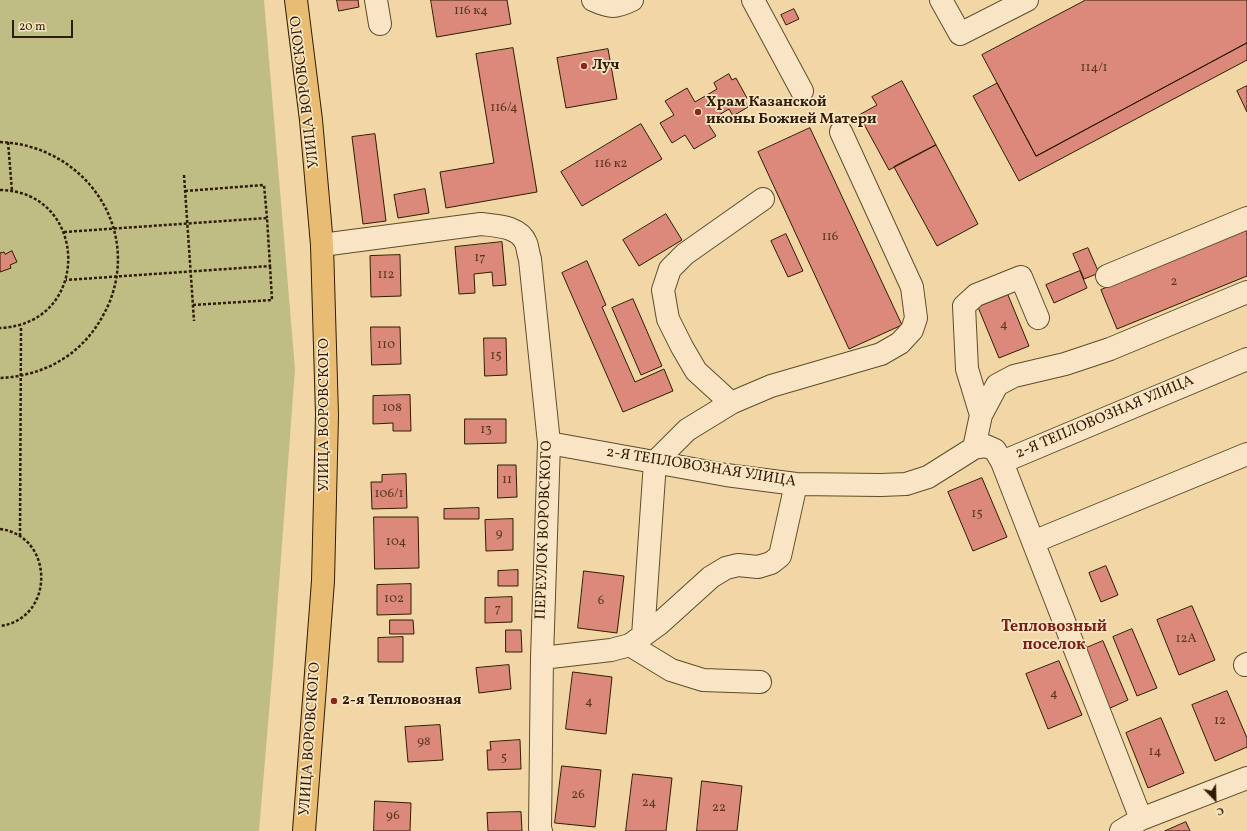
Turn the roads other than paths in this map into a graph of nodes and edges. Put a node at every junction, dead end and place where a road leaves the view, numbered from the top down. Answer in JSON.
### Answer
{"nodes":[{"id":1,"x":296,"y":0,"type":"edge"},
{"id":2,"x":376,"y":0,"type":"edge"},
{"id":3,"x":593,"y":0,"type":"edge"},
{"id":4,"x":632,"y":0,"type":"edge"},
{"id":5,"x":753,"y":0,"type":"edge"},
{"id":6,"x":941,"y":0,"type":"edge"},
{"id":7,"x":1027,"y":0,"type":"edge"},
{"id":8,"x":380,"y":24,"type":"dead end"},
{"id":9,"x":802,"y":91,"type":"dead end"},
{"id":10,"x":841,"y":132,"type":"dead end"},
{"id":11,"x":763,"y":199,"type":"dead end"},
{"id":12,"x":1247,"y":218,"type":"edge"},
{"id":13,"x":322,"y":244,"type":"junction"},
{"id":14,"x":1107,"y":276,"type":"dead end"},
{"id":15,"x":1247,"y":292,"type":"edge"},
{"id":16,"x":1038,"y":318,"type":"dead end"},
{"id":17,"x":1247,"y":358,"type":"edge"},
{"id":18,"x":731,"y":403,"type":"junction"},
{"id":19,"x":981,"y":415,"type":"junction"},
{"id":20,"x":549,"y":443,"type":"junction"},
{"id":21,"x":974,"y":448,"type":"junction"},
{"id":22,"x":1247,"y":454,"type":"edge"},
{"id":23,"x":655,"y":462,"type":"junction"},
{"id":24,"x":1002,"y":462,"type":"junction"},
{"id":25,"x":796,"y":484,"type":"junction"},
{"id":26,"x":1033,"y":542,"type":"junction"},
{"id":27,"x":636,"y":640,"type":"junction"},
{"id":28,"x":542,"y":658,"type":"junction"},
{"id":29,"x":760,"y":682,"type":"dead end"},
{"id":30,"x":1247,"y":778,"type":"edge"},
{"id":31,"x":1141,"y":819,"type":"junction"},
{"id":32,"x":304,"y":831,"type":"edge"},
{"id":33,"x":541,"y":831,"type":"edge"},
{"id":34,"x":1121,"y":831,"type":"edge"}],
"edges":[{"from":1,"to":13,"type":"main road","name":"УЛИЦА ВОРОВСКОГО"},
{"from":2,"to":8,"type":"street"},
{"from":3,"to":4,"type":"street"},
{"from":5,"to":9,"type":"street"},
{"from":6,"to":7,"type":"street"},
{"from":10,"to":18,"type":"street"},
{"from":11,"to":18,"type":"street"},
{"from":12,"to":14,"type":"street"},
{"from":13,"to":20,"type":"street","name":"ПЕРЕУЛОК ВОРОВСКОГО"},
{"from":13,"to":32,"type":"main road","name":"УЛИЦА ВОРОВСКОГО"},
{"from":15,"to":19,"type":"street"},
{"from":16,"to":19,"type":"street"},
{"from":17,"to":24,"type":"street","name":"2-Я ТЕПЛОВОЗНАЯ УЛИЦА"},
{"from":18,"to":23,"type":"street"},
{"from":19,"to":21,"type":"street"},
{"from":20,"to":23,"type":"street","name":"2-Я ТЕПЛОВОЗНАЯ УЛИЦА"},
{"from":20,"to":28,"type":"street","name":"ПЕРЕУЛОК ВОРОВСКОГО"},
{"from":21,"to":24,"type":"street","name":"2-Я ТЕПЛОВОЗНАЯ УЛИЦА"},
{"from":21,"to":25,"type":"street","name":"2-Я ТЕПЛОВОЗНАЯ УЛИЦА"},
{"from":22,"to":26,"type":"street"},
{"from":23,"to":25,"type":"street","name":"2-Я ТЕПЛОВОЗНАЯ УЛИЦА"},
{"from":23,"to":27,"type":"street"},
{"from":24,"to":26,"type":"street"},
{"from":25,"to":27,"type":"street"},
{"from":26,"to":31,"type":"street"},
{"from":27,"to":28,"type":"street"},
{"from":27,"to":29,"type":"street"},
{"from":28,"to":33,"type":"street","name":"ПЕРЕУЛОК ВОРОВСКОГО"},
{"from":30,"to":31,"type":"street"},
{"from":31,"to":34,"type":"street"}]}
